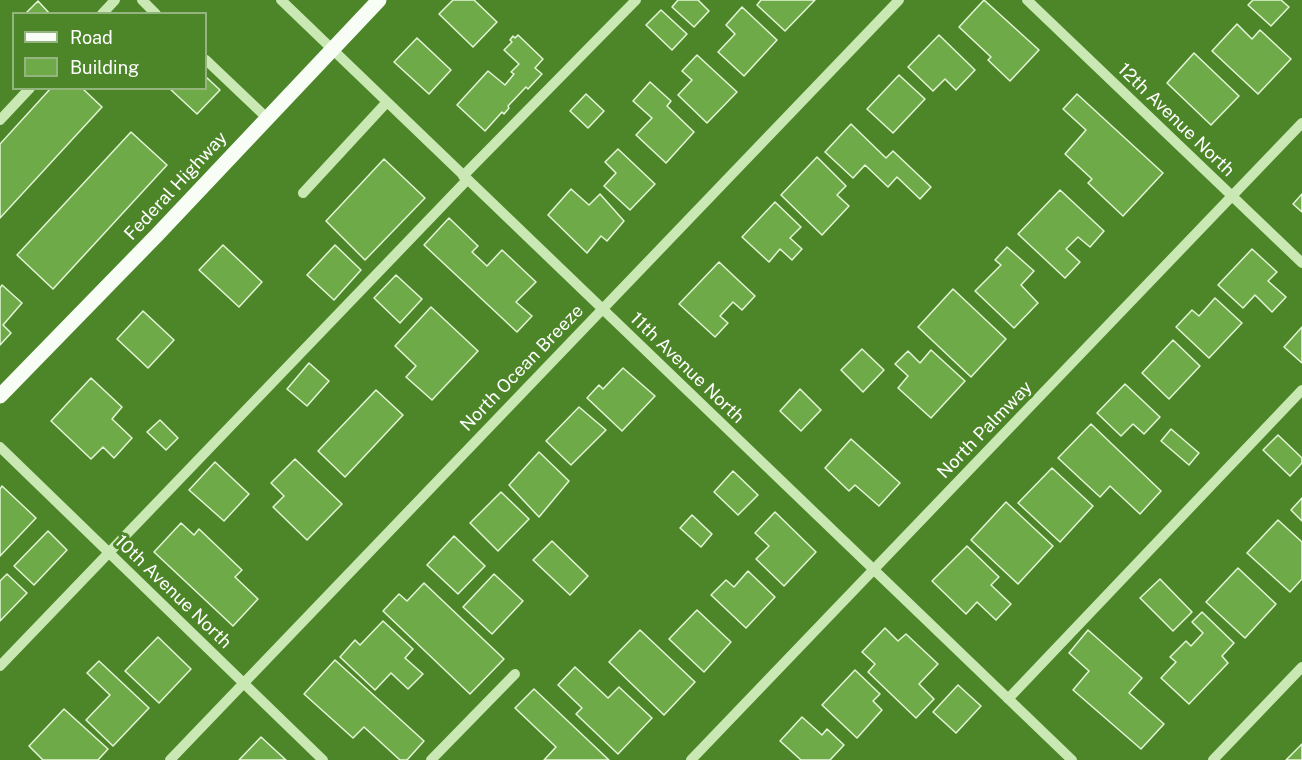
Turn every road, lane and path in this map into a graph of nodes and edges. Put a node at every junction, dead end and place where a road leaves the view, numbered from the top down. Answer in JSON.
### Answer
{"nodes":[{"id":1,"x":115,"y":0,"type":"edge"},
{"id":2,"x":142,"y":0,"type":"edge"},
{"id":3,"x":280,"y":0,"type":"edge"},
{"id":4,"x":379,"y":0,"type":"edge"},
{"id":5,"x":636,"y":0,"type":"edge"},
{"id":6,"x":898,"y":0,"type":"edge"},
{"id":7,"x":1027,"y":0,"type":"edge"},
{"id":8,"x":104,"y":12,"type":"edge"},
{"id":9,"x":154,"y":12,"type":"edge"},
{"id":10,"x":332,"y":49,"type":"junction"},
{"id":11,"x":207,"y":61,"type":"edge"},
{"id":12,"x":28,"y":90,"type":"edge"},
{"id":13,"x":387,"y":102,"type":"junction"},
{"id":14,"x":267,"y":118,"type":"junction"},
{"id":15,"x":0,"y":120,"type":"edge"},
{"id":16,"x":1302,"y":123,"type":"edge"},
{"id":17,"x":465,"y":178,"type":"junction"},
{"id":18,"x":303,"y":193,"type":"dead end"},
{"id":19,"x":1232,"y":196,"type":"junction"},
{"id":20,"x":1302,"y":263,"type":"edge"},
{"id":21,"x":602,"y":309,"type":"junction"},
{"id":22,"x":1302,"y":390,"type":"edge"},
{"id":23,"x":0,"y":396,"type":"edge"},
{"id":24,"x":0,"y":447,"type":"edge"},
{"id":25,"x":108,"y":552,"type":"junction"},
{"id":26,"x":874,"y":570,"type":"junction"},
{"id":27,"x":0,"y":666,"type":"edge"},
{"id":28,"x":1302,"y":667,"type":"edge"},
{"id":29,"x":515,"y":674,"type":"dead end"},
{"id":30,"x":243,"y":683,"type":"junction"},
{"id":31,"x":1008,"y":699,"type":"junction"},
{"id":32,"x":170,"y":760,"type":"edge"},
{"id":33,"x":323,"y":760,"type":"edge"},
{"id":34,"x":431,"y":760,"type":"edge"},
{"id":35,"x":692,"y":760,"type":"edge"},
{"id":36,"x":1072,"y":760,"type":"edge"},
{"id":37,"x":1213,"y":760,"type":"edge"}],
"edges":[{"from":1,"to":8,"type":"street"},
{"from":2,"to":9,"type":"street"},
{"from":3,"to":10,"type":"street","name":"11th Avenue North"},
{"from":4,"to":10,"type":"main road","name":"Federal Highway"},
{"from":5,"to":17,"type":"street"},
{"from":6,"to":21,"type":"street","name":"North Ocean Breeze"},
{"from":7,"to":19,"type":"street","name":"12th Avenue North"},
{"from":10,"to":13,"type":"street","name":"11th Avenue North"},
{"from":10,"to":14,"type":"main road","name":"Federal Highway"},
{"from":11,"to":14,"type":"street"},
{"from":12,"to":15,"type":"street"},
{"from":13,"to":17,"type":"street","name":"11th Avenue North"},
{"from":13,"to":18,"type":"street"},
{"from":14,"to":23,"type":"main road","name":"Federal Highway"},
{"from":16,"to":19,"type":"street","name":"North Palmway"},
{"from":17,"to":21,"type":"street","name":"11th Avenue North"},
{"from":17,"to":25,"type":"street"},
{"from":19,"to":20,"type":"street","name":"12th Avenue North"},
{"from":19,"to":26,"type":"street","name":"North Palmway"},
{"from":21,"to":26,"type":"street","name":"11th Avenue North"},
{"from":21,"to":30,"type":"street","name":"North Ocean Breeze"},
{"from":22,"to":31,"type":"street"},
{"from":24,"to":25,"type":"street","name":"10th Avenue North"},
{"from":25,"to":27,"type":"street"},
{"from":25,"to":30,"type":"street","name":"10th Avenue North"},
{"from":26,"to":31,"type":"street","name":"11th Avenue North"},
{"from":26,"to":35,"type":"street","name":"North Palmway"},
{"from":28,"to":37,"type":"street"},
{"from":29,"to":34,"type":"street"},
{"from":30,"to":32,"type":"street","name":"North Ocean Breeze"},
{"from":30,"to":33,"type":"street","name":"10th Avenue North"},
{"from":31,"to":36,"type":"street","name":"11th Avenue North"}]}
